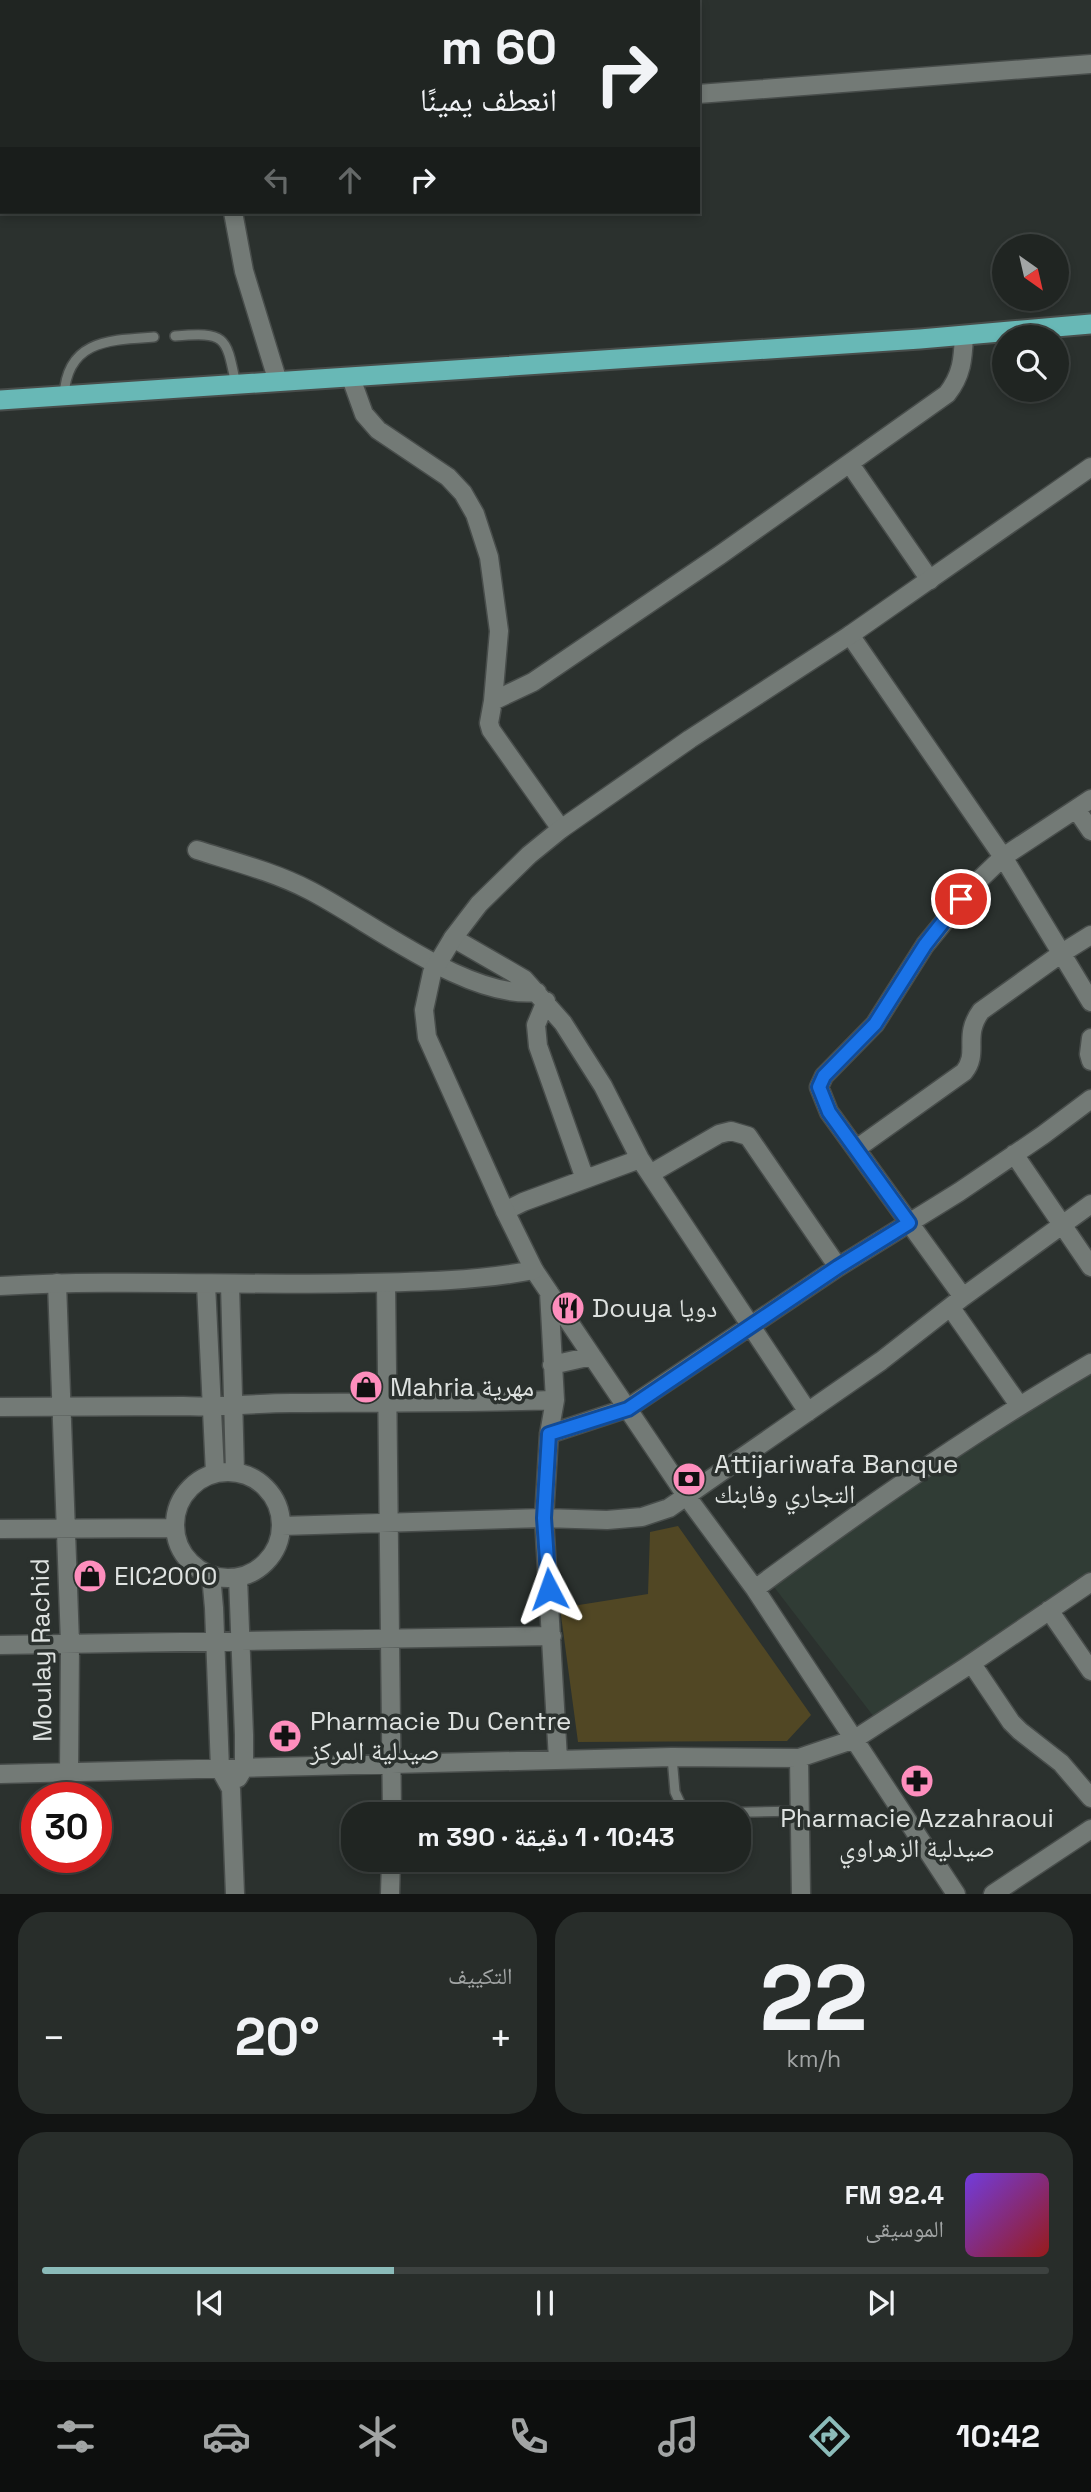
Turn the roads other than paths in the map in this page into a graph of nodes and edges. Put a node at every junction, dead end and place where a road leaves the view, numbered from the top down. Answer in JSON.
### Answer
{"nodes":[{"id":1,"x":1091,"y":64,"type":"edge"},
{"id":2,"x":700,"y":94,"type":"edge"},
{"id":3,"x":233,"y":214,"type":"edge"},
{"id":4,"x":1091,"y":324,"type":"edge"},
{"id":5,"x":964,"y":335,"type":"junction"},
{"id":6,"x":175,"y":336,"type":"dead end"},
{"id":7,"x":154,"y":337,"type":"dead end"},
{"id":8,"x":351,"y":378,"type":"junction"},
{"id":9,"x":278,"y":382,"type":"junction"},
{"id":10,"x":236,"y":385,"type":"junction"},
{"id":11,"x":64,"y":397,"type":"junction"},
{"id":12,"x":0,"y":400,"type":"edge"},
{"id":13,"x":850,"y":464,"type":"junction"},
{"id":14,"x":1091,"y":467,"type":"edge"},
{"id":15,"x":930,"y":580,"type":"junction"},
{"id":16,"x":850,"y":635,"type":"junction"},
{"id":17,"x":493,"y":701,"type":"junction"},
{"id":18,"x":1091,"y":799,"type":"edge"},
{"id":19,"x":1076,"y":809,"type":"junction"},
{"id":20,"x":561,"y":829,"type":"junction"},
{"id":21,"x":1091,"y":831,"type":"edge"},
{"id":22,"x":197,"y":850,"type":"dead end"},
{"id":23,"x":1003,"y":857,"type":"junction"},
{"id":24,"x":1091,"y":935,"type":"edge"},
{"id":25,"x":453,"y":938,"type":"junction"},
{"id":26,"x":1062,"y":953,"type":"junction"},
{"id":27,"x":437,"y":965,"type":"junction"},
{"id":28,"x":541,"y":997,"type":"junction"},
{"id":29,"x":1091,"y":1002,"type":"edge"},
{"id":30,"x":1091,"y":1038,"type":"edge"},
{"id":31,"x":1091,"y":1061,"type":"edge"},
{"id":32,"x":1091,"y":1099,"type":"edge"},
{"id":33,"x":856,"y":1150,"type":"junction"},
{"id":34,"x":1014,"y":1154,"type":"junction"},
{"id":35,"x":645,"y":1167,"type":"junction"},
{"id":36,"x":585,"y":1179,"type":"junction"},
{"id":37,"x":1091,"y":1204,"type":"edge"},
{"id":38,"x":505,"y":1211,"type":"junction"},
{"id":39,"x":909,"y":1223,"type":"junction"},
{"id":40,"x":1064,"y":1225,"type":"junction"},
{"id":41,"x":838,"y":1267,"type":"junction"},
{"id":42,"x":1091,"y":1267,"type":"edge"},
{"id":43,"x":534,"y":1270,"type":"junction"},
{"id":44,"x":57,"y":1283,"type":"junction"},
{"id":45,"x":386,"y":1283,"type":"junction"},
{"id":46,"x":206,"y":1284,"type":"junction"},
{"id":47,"x":230,"y":1284,"type":"junction"},
{"id":48,"x":0,"y":1286,"type":"edge"},
{"id":49,"x":549,"y":1292,"type":"junction"},
{"id":50,"x":957,"y":1303,"type":"junction"},
{"id":51,"x":750,"y":1326,"type":"junction"},
{"id":52,"x":593,"y":1356,"type":"junction"},
{"id":53,"x":1091,"y":1363,"type":"edge"},
{"id":54,"x":552,"y":1365,"type":"junction"},
{"id":55,"x":555,"y":1400,"type":"junction"},
{"id":56,"x":387,"y":1403,"type":"junction"},
{"id":57,"x":233,"y":1405,"type":"junction"},
{"id":58,"x":1019,"y":1405,"type":"junction"},
{"id":59,"x":0,"y":1407,"type":"edge"},
{"id":60,"x":60,"y":1407,"type":"junction"},
{"id":61,"x":213,"y":1408,"type":"junction"},
{"id":62,"x":628,"y":1409,"type":"junction"},
{"id":63,"x":808,"y":1412,"type":"junction"},
{"id":64,"x":549,"y":1434,"type":"junction"},
{"id":65,"x":235,"y":1472,"type":"junction"},
{"id":66,"x":215,"y":1473,"type":"junction"},
{"id":67,"x":687,"y":1497,"type":"junction"},
{"id":68,"x":544,"y":1518,"type":"junction"},
{"id":69,"x":388,"y":1523,"type":"junction"},
{"id":70,"x":282,"y":1526,"type":"junction"},
{"id":71,"x":65,"y":1527,"type":"junction"},
{"id":72,"x":0,"y":1528,"type":"edge"},
{"id":73,"x":175,"y":1528,"type":"junction"},
{"id":74,"x":211,"y":1575,"type":"junction"},
{"id":75,"x":238,"y":1577,"type":"junction"},
{"id":76,"x":1091,"y":1582,"type":"edge"},
{"id":77,"x":755,"y":1589,"type":"junction"},
{"id":78,"x":1049,"y":1610,"type":"junction"},
{"id":79,"x":552,"y":1636,"type":"junction"},
{"id":80,"x":390,"y":1638,"type":"junction"},
{"id":81,"x":215,"y":1640,"type":"junction"},
{"id":82,"x":242,"y":1640,"type":"junction"},
{"id":83,"x":70,"y":1643,"type":"junction"},
{"id":84,"x":0,"y":1645,"type":"edge"},
{"id":85,"x":972,"y":1664,"type":"junction"},
{"id":86,"x":1091,"y":1671,"type":"edge"},
{"id":87,"x":855,"y":1740,"type":"junction"},
{"id":88,"x":672,"y":1757,"type":"junction"},
{"id":89,"x":799,"y":1758,"type":"junction"},
{"id":90,"x":558,"y":1759,"type":"junction"},
{"id":91,"x":392,"y":1764,"type":"junction"},
{"id":92,"x":244,"y":1768,"type":"junction"},
{"id":93,"x":220,"y":1769,"type":"junction"},
{"id":94,"x":69,"y":1773,"type":"junction"},
{"id":95,"x":0,"y":1774,"type":"edge"},
{"id":96,"x":231,"y":1789,"type":"junction"},
{"id":97,"x":1091,"y":1798,"type":"edge"},
{"id":98,"x":391,"y":1802,"type":"edge"},
{"id":99,"x":799,"y":1811,"type":"junction"},
{"id":100,"x":1091,"y":1829,"type":"edge"},
{"id":101,"x":391,"y":1872,"type":"edge"},
{"id":102,"x":234,"y":1894,"type":"edge"},
{"id":103,"x":390,"y":1894,"type":"edge"},
{"id":104,"x":800,"y":1894,"type":"edge"},
{"id":105,"x":956,"y":1894,"type":"edge"},
{"id":106,"x":993,"y":1894,"type":"edge"}],
"edges":[{"from":1,"to":2,"type":"street"},
{"from":3,"to":9,"type":"street"},
{"from":4,"to":5,"type":"highway"},
{"from":5,"to":8,"type":"highway"},
{"from":5,"to":13,"type":"street"},
{"from":6,"to":10,"type":"lane"},
{"from":7,"to":11,"type":"lane"},
{"from":8,"to":9,"type":"highway"},
{"from":8,"to":17,"type":"street"},
{"from":9,"to":10,"type":"highway"},
{"from":10,"to":11,"type":"highway"},
{"from":11,"to":12,"type":"highway"},
{"from":13,"to":15,"type":"street"},
{"from":13,"to":17,"type":"street"},
{"from":14,"to":15,"type":"street"},
{"from":15,"to":16,"type":"street"},
{"from":16,"to":20,"type":"street"},
{"from":16,"to":23,"type":"street"},
{"from":17,"to":20,"type":"street"},
{"from":18,"to":19,"type":"street"},
{"from":19,"to":21,"type":"street"},
{"from":19,"to":23,"type":"street"},
{"from":20,"to":25,"type":"street"},
{"from":22,"to":27,"type":"street"},
{"from":23,"to":26,"type":"street"},
{"from":23,"to":33,"type":"street"},
{"from":24,"to":26,"type":"street"},
{"from":25,"to":27,"type":"street"},
{"from":25,"to":28,"type":"street"},
{"from":26,"to":29,"type":"street"},
{"from":26,"to":33,"type":"street"},
{"from":27,"to":28,"type":"street"},
{"from":27,"to":38,"type":"street"},
{"from":28,"to":35,"type":"street"},
{"from":28,"to":36,"type":"street"},
{"from":30,"to":31,"type":"street"},
{"from":32,"to":34,"type":"street"},
{"from":33,"to":39,"type":"street"},
{"from":34,"to":39,"type":"street"},
{"from":34,"to":40,"type":"street"},
{"from":35,"to":36,"type":"street"},
{"from":35,"to":41,"type":"street"},
{"from":35,"to":51,"type":"street"},
{"from":36,"to":38,"type":"street"},
{"from":37,"to":40,"type":"street"},
{"from":38,"to":43,"type":"street"},
{"from":39,"to":41,"type":"street"},
{"from":39,"to":50,"type":"street"},
{"from":40,"to":42,"type":"street"},
{"from":40,"to":50,"type":"street"},
{"from":41,"to":51,"type":"street"},
{"from":43,"to":45,"type":"street"},
{"from":43,"to":49,"type":"street"},
{"from":44,"to":46,"type":"street"},
{"from":44,"to":48,"type":"street"},
{"from":44,"to":60,"type":"street","name":"Moulay Rachid"},
{"from":45,"to":47,"type":"street"},
{"from":45,"to":56,"type":"street"},
{"from":46,"to":47,"type":"street"},
{"from":46,"to":61,"type":"street"},
{"from":47,"to":57,"type":"street"},
{"from":49,"to":52,"type":"street"},
{"from":49,"to":54,"type":"street"},
{"from":50,"to":58,"type":"street"},
{"from":50,"to":63,"type":"street"},
{"from":51,"to":62,"type":"street"},
{"from":51,"to":63,"type":"street"},
{"from":52,"to":54,"type":"street"},
{"from":52,"to":62,"type":"street"},
{"from":53,"to":58,"type":"street"},
{"from":54,"to":55,"type":"street"},
{"from":55,"to":56,"type":"street"},
{"from":55,"to":64,"type":"street"},
{"from":56,"to":57,"type":"street"},
{"from":56,"to":69,"type":"street"},
{"from":57,"to":61,"type":"street"},
{"from":57,"to":65,"type":"street"},
{"from":58,"to":77,"type":"street"},
{"from":59,"to":60,"type":"street"},
{"from":60,"to":61,"type":"street"},
{"from":60,"to":71,"type":"street","name":"Moulay Rachid"},
{"from":61,"to":66,"type":"street"},
{"from":62,"to":64,"type":"street"},
{"from":62,"to":67,"type":"street"},
{"from":63,"to":67,"type":"street"},
{"from":64,"to":68,"type":"street"},
{"from":65,"to":66,"type":"street"},
{"from":65,"to":70,"type":"street"},
{"from":66,"to":73,"type":"street"},
{"from":67,"to":68,"type":"street"},
{"from":67,"to":77,"type":"street"},
{"from":68,"to":69,"type":"street"},
{"from":68,"to":79,"type":"street"},
{"from":69,"to":70,"type":"street"},
{"from":69,"to":80,"type":"street"},
{"from":70,"to":75,"type":"street"},
{"from":71,"to":72,"type":"street","name":"Moulay Rachid"},
{"from":71,"to":73,"type":"street"},
{"from":71,"to":83,"type":"street","name":"Moulay Rachid"},
{"from":73,"to":74,"type":"street"},
{"from":74,"to":75,"type":"street"},
{"from":74,"to":81,"type":"street"},
{"from":75,"to":82,"type":"street"},
{"from":76,"to":78,"type":"street"},
{"from":77,"to":87,"type":"street"},
{"from":78,"to":85,"type":"street"},
{"from":78,"to":86,"type":"street"},
{"from":79,"to":80,"type":"street"},
{"from":79,"to":90,"type":"street"},
{"from":80,"to":82,"type":"street"},
{"from":80,"to":91,"type":"street"},
{"from":81,"to":82,"type":"street"},
{"from":81,"to":83,"type":"street"},
{"from":81,"to":93,"type":"street"},
{"from":82,"to":92,"type":"street"},
{"from":83,"to":84,"type":"street"},
{"from":83,"to":94,"type":"street","name":"Moulay Rachid"},
{"from":85,"to":87,"type":"street"},
{"from":85,"to":97,"type":"street"},
{"from":87,"to":89,"type":"street"},
{"from":87,"to":105,"type":"street"},
{"from":88,"to":89,"type":"street"},
{"from":88,"to":90,"type":"street"},
{"from":88,"to":99,"type":"lane"},
{"from":89,"to":99,"type":"street"},
{"from":90,"to":91,"type":"street"},
{"from":91,"to":92,"type":"street"},
{"from":91,"to":98,"type":"street"},
{"from":92,"to":93,"type":"street"},
{"from":92,"to":96,"type":"street"},
{"from":93,"to":94,"type":"street"},
{"from":93,"to":96,"type":"street"},
{"from":94,"to":95,"type":"street"},
{"from":96,"to":102,"type":"street"},
{"from":99,"to":104,"type":"street"},
{"from":100,"to":106,"type":"street"},
{"from":101,"to":103,"type":"street"}]}
